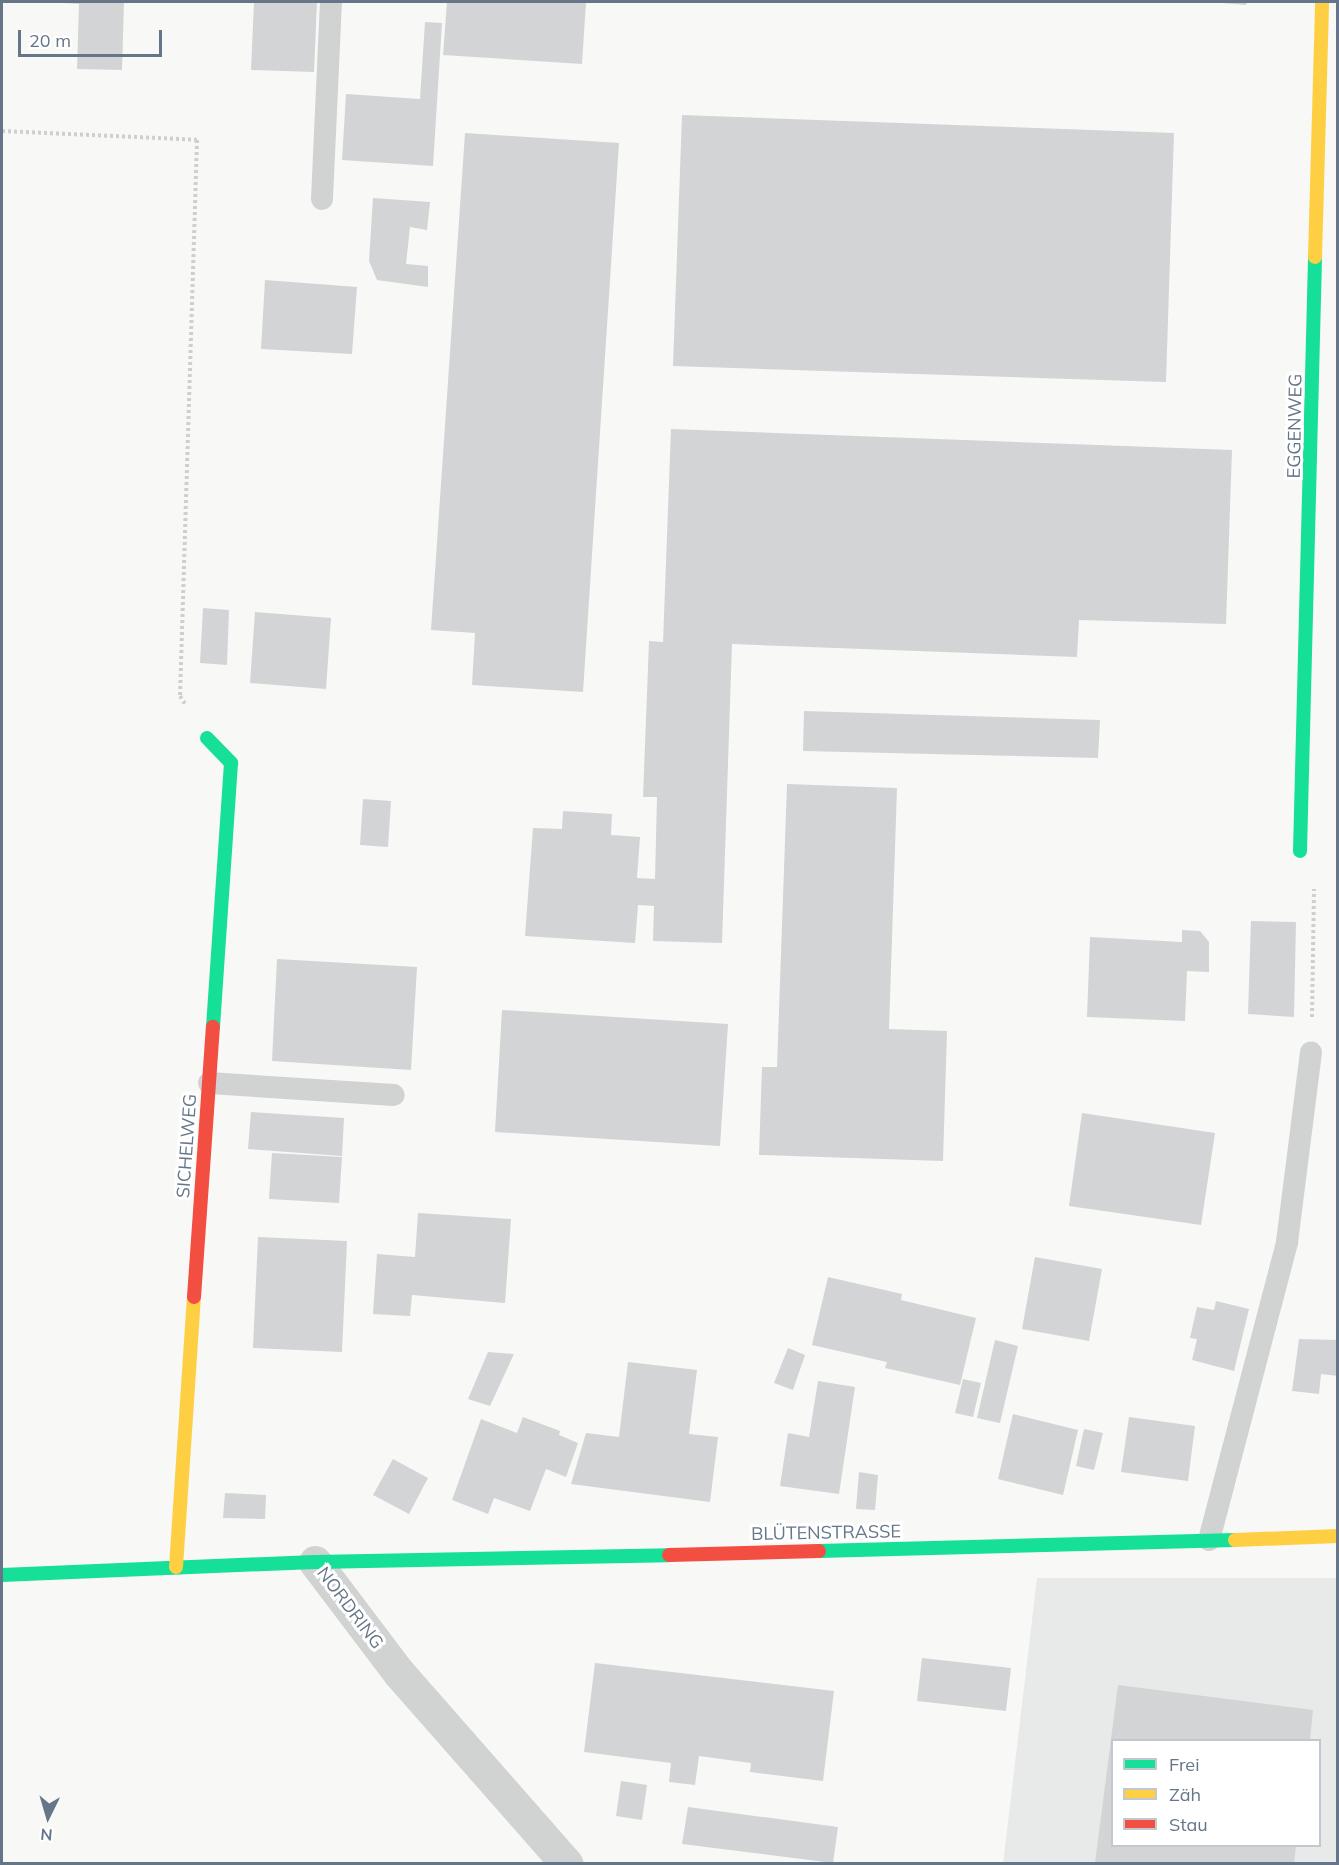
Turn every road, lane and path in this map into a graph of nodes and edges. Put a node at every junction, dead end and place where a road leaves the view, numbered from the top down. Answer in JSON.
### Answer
{"nodes":[{"id":1,"x":331,"y":2,"type":"edge"},
{"id":2,"x":1322,"y":2,"type":"edge"},
{"id":3,"x":2,"y":131,"type":"edge"},
{"id":4,"x":322,"y":199,"type":"dead end"},
{"id":5,"x":207,"y":738,"type":"joint"},
{"id":6,"x":1300,"y":851,"type":"joint"},
{"id":7,"x":1311,"y":1053,"type":"joint"},
{"id":8,"x":209,"y":1083,"type":"junction"},
{"id":9,"x":394,"y":1095,"type":"dead end"},
{"id":10,"x":1338,"y":1536,"type":"edge"},
{"id":11,"x":1209,"y":1539,"type":"junction"},
{"id":12,"x":315,"y":1562,"type":"junction"},
{"id":13,"x":176,"y":1567,"type":"junction"},
{"id":14,"x":2,"y":1575,"type":"edge"},
{"id":15,"x":567,"y":1863,"type":"edge"}],
"edges":[{"from":1,"to":4,"type":"lane"},
{"from":2,"to":6,"type":"street","name":"EGGENWEG"},
{"from":3,"to":5,"type":"path"},
{"from":5,"to":8,"type":"street","name":"SICHELWEG"},
{"from":6,"to":7,"type":"path"},
{"from":7,"to":11,"type":"lane"},
{"from":8,"to":9,"type":"lane"},
{"from":8,"to":13,"type":"street","name":"SICHELWEG"},
{"from":10,"to":11,"type":"street","name":"BLÜTENSTRASSE"},
{"from":11,"to":12,"type":"street","name":"BLÜTENSTRASSE"},
{"from":12,"to":13,"type":"street","name":"NORDRING"},
{"from":12,"to":15,"type":"street","name":"NORDRING"},
{"from":13,"to":14,"type":"street","name":"NORDRING"}]}
